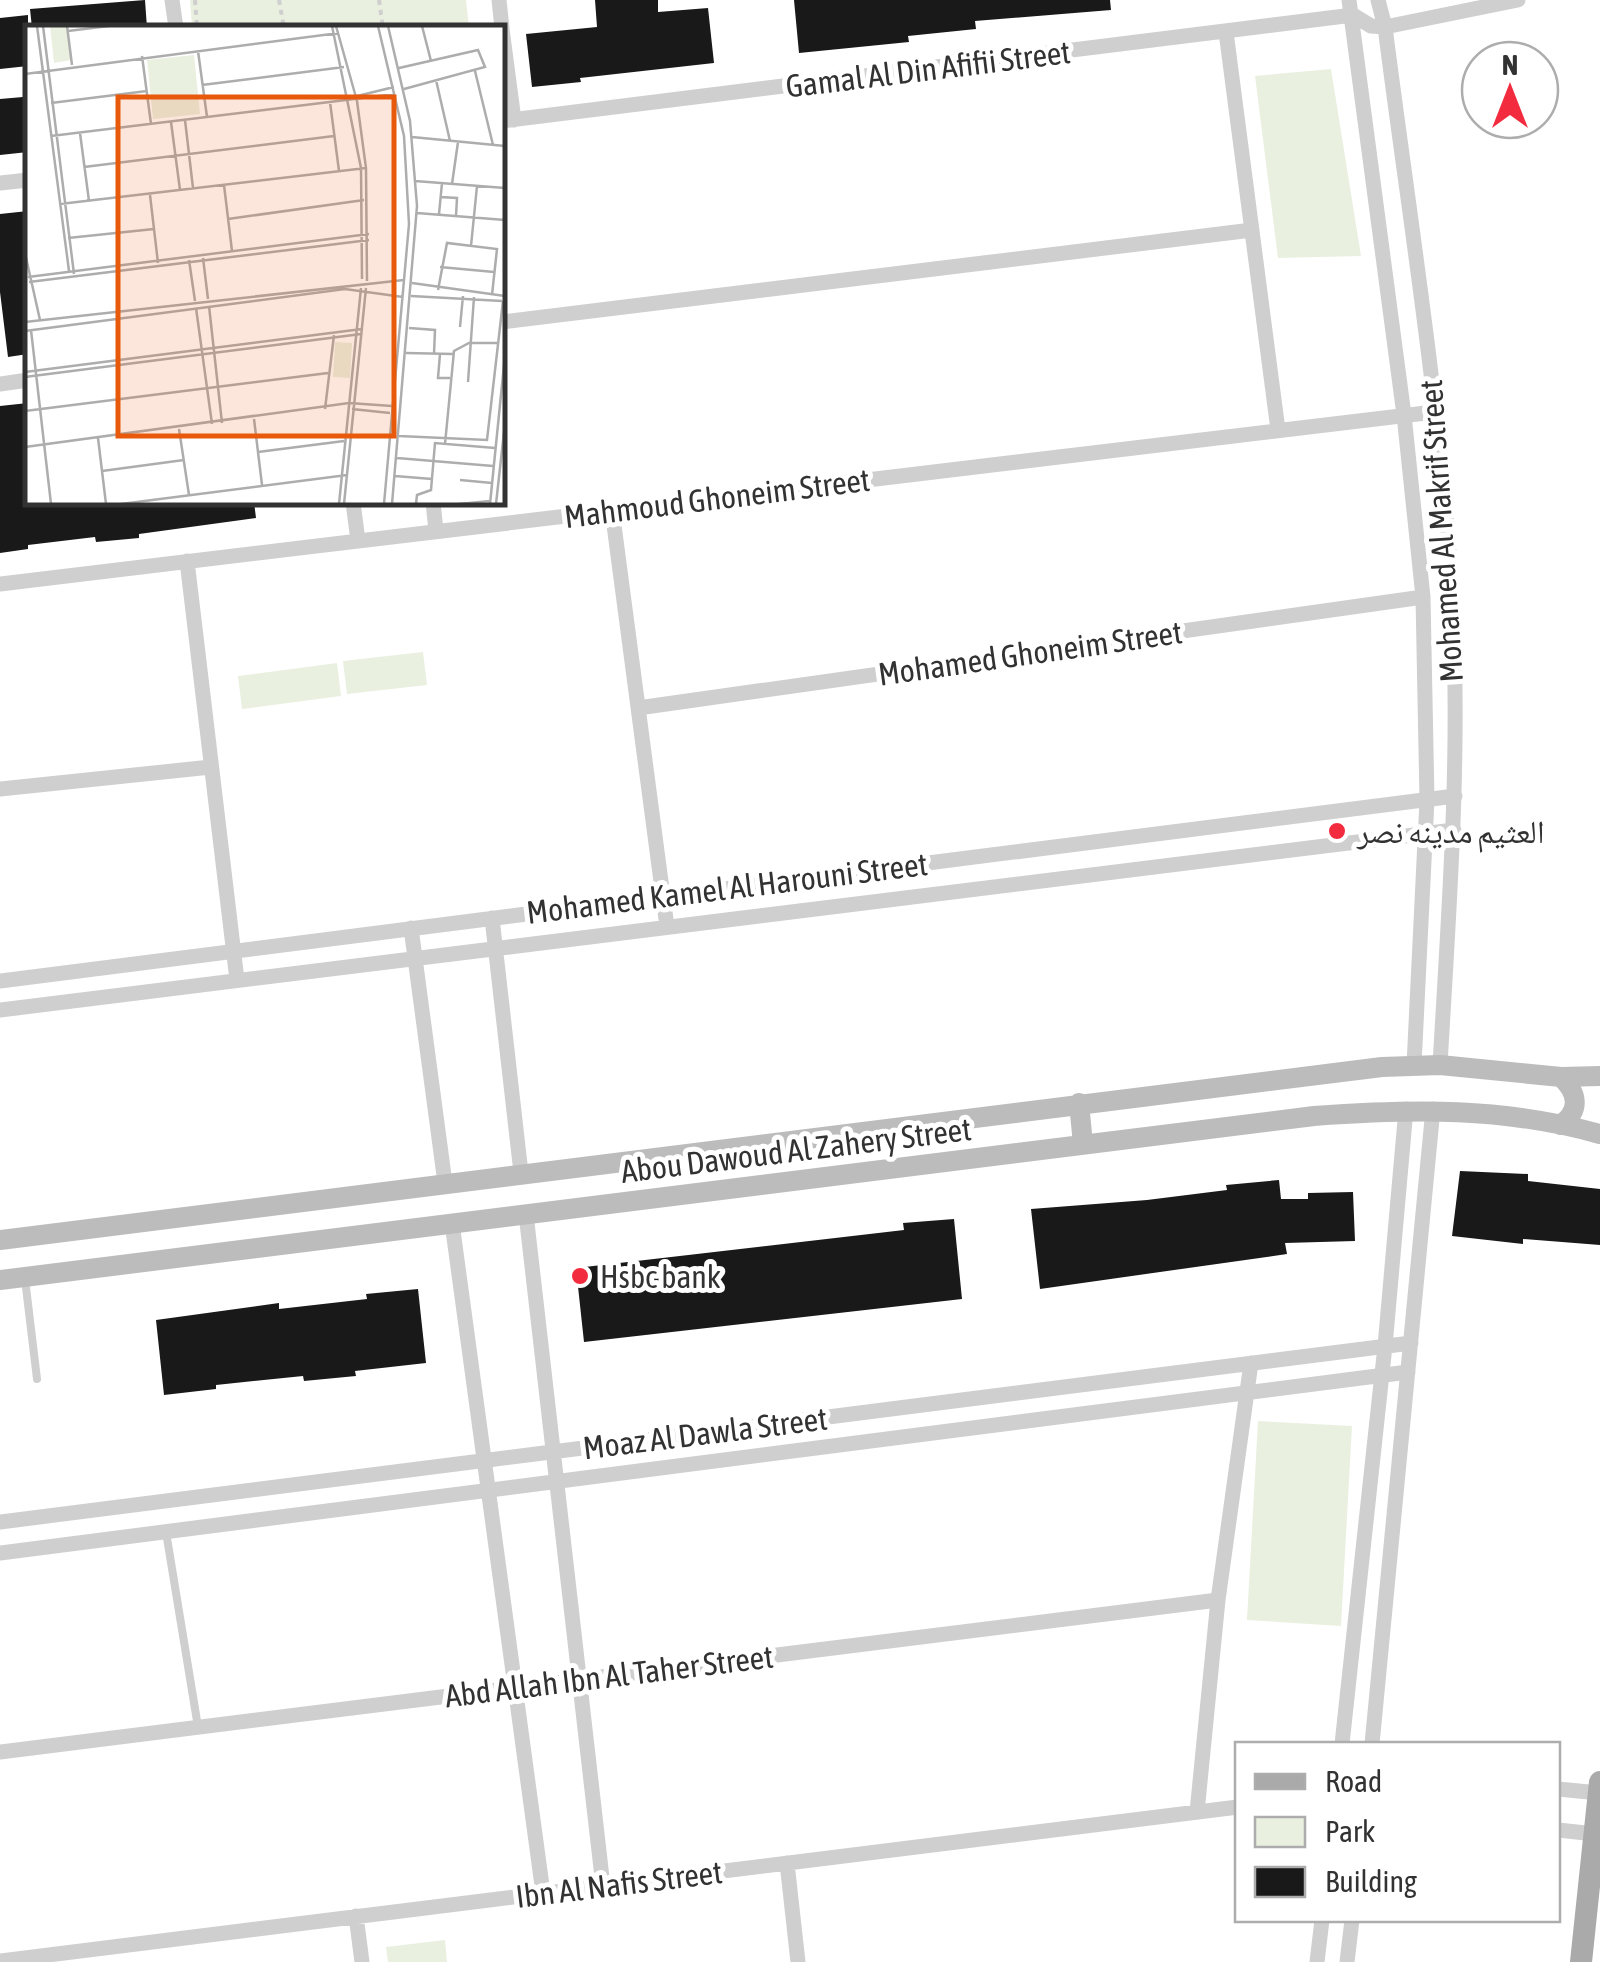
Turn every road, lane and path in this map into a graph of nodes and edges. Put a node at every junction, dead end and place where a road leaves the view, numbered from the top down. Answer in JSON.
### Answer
{"nodes":[{"id":1,"x":172,"y":0,"type":"edge"},
{"id":2,"x":194,"y":0,"type":"edge"},
{"id":3,"x":280,"y":0,"type":"edge"},
{"id":4,"x":379,"y":0,"type":"edge"},
{"id":5,"x":498,"y":0,"type":"edge"},
{"id":6,"x":1366,"y":0,"type":"edge"},
{"id":7,"x":1378,"y":0,"type":"edge"},
{"id":8,"x":1518,"y":0,"type":"edge"},
{"id":9,"x":1351,"y":8,"type":"edge"},
{"id":10,"x":176,"y":25,"type":"edge"},
{"id":11,"x":198,"y":25,"type":"edge"},
{"id":12,"x":284,"y":25,"type":"edge"},
{"id":13,"x":382,"y":25,"type":"edge"},
{"id":14,"x":502,"y":25,"type":"edge"},
{"id":15,"x":1385,"y":27,"type":"junction"},
{"id":16,"x":1226,"y":32,"type":"junction"},
{"id":17,"x":505,"y":74,"type":"edge"},
{"id":18,"x":508,"y":120,"type":"edge"},
{"id":19,"x":25,"y":180,"type":"edge"},
{"id":20,"x":0,"y":183,"type":"edge"},
{"id":21,"x":1252,"y":230,"type":"junction"},
{"id":22,"x":505,"y":322,"type":"edge"},
{"id":23,"x":25,"y":380,"type":"edge"},
{"id":24,"x":0,"y":384,"type":"edge"},
{"id":25,"x":1434,"y":412,"type":"junction"},
{"id":26,"x":1404,"y":415,"type":"junction"},
{"id":27,"x":1278,"y":430,"type":"junction"},
{"id":28,"x":353,"y":505,"type":"edge"},
{"id":29,"x":433,"y":505,"type":"edge"},
{"id":30,"x":612,"y":510,"type":"junction"},
{"id":31,"x":436,"y":532,"type":"junction"},
{"id":32,"x":358,"y":541,"type":"junction"},
{"id":33,"x":187,"y":561,"type":"junction"},
{"id":34,"x":0,"y":584,"type":"edge"},
{"id":35,"x":1423,"y":597,"type":"junction"},
{"id":36,"x":638,"y":708,"type":"junction"},
{"id":37,"x":212,"y":766,"type":"junction"},
{"id":38,"x":0,"y":789,"type":"edge"},
{"id":39,"x":1455,"y":796,"type":"junction"},
{"id":40,"x":1427,"y":800,"type":"junction"},
{"id":41,"x":1454,"y":830,"type":"junction"},
{"id":42,"x":1424,"y":833,"type":"junction"},
{"id":43,"x":663,"y":896,"type":"junction"},
{"id":44,"x":492,"y":918,"type":"junction"},
{"id":45,"x":667,"y":927,"type":"junction"},
{"id":46,"x":411,"y":928,"type":"junction"},
{"id":47,"x":496,"y":948,"type":"junction"},
{"id":48,"x":234,"y":951,"type":"junction"},
{"id":49,"x":415,"y":958,"type":"junction"},
{"id":50,"x":0,"y":980,"type":"edge"},
{"id":51,"x":238,"y":980,"type":"junction"},
{"id":52,"x":0,"y":1010,"type":"edge"},
{"id":53,"x":1414,"y":1065,"type":"junction"},
{"id":54,"x":1440,"y":1065,"type":"junction"},
{"id":55,"x":1600,"y":1076,"type":"edge"},
{"id":56,"x":1561,"y":1077,"type":"junction"},
{"id":57,"x":1078,"y":1103,"type":"junction"},
{"id":58,"x":1406,"y":1109,"type":"junction"},
{"id":59,"x":1433,"y":1109,"type":"junction"},
{"id":60,"x":1560,"y":1125,"type":"junction"},
{"id":61,"x":1600,"y":1134,"type":"edge"},
{"id":62,"x":1083,"y":1144,"type":"junction"},
{"id":63,"x":522,"y":1174,"type":"junction"},
{"id":64,"x":446,"y":1183,"type":"junction"},
{"id":65,"x":526,"y":1214,"type":"junction"},
{"id":66,"x":452,"y":1223,"type":"junction"},
{"id":67,"x":0,"y":1240,"type":"edge"},
{"id":68,"x":25,"y":1276,"type":"junction"},
{"id":69,"x":0,"y":1280,"type":"edge"},
{"id":70,"x":1411,"y":1343,"type":"junction"},
{"id":71,"x":1385,"y":1346,"type":"junction"},
{"id":72,"x":1251,"y":1363,"type":"junction"},
{"id":73,"x":1408,"y":1372,"type":"junction"},
{"id":74,"x":1382,"y":1376,"type":"junction"},
{"id":75,"x":38,"y":1379,"type":"dead end"},
{"id":76,"x":1245,"y":1393,"type":"junction"},
{"id":77,"x":553,"y":1452,"type":"junction"},
{"id":78,"x":484,"y":1461,"type":"junction"},
{"id":79,"x":557,"y":1482,"type":"junction"},
{"id":80,"x":488,"y":1491,"type":"junction"},
{"id":81,"x":0,"y":1522,"type":"edge"},
{"id":82,"x":166,"y":1532,"type":"junction"},
{"id":83,"x":0,"y":1553,"type":"edge"},
{"id":84,"x":1218,"y":1600,"type":"junction"},
{"id":85,"x":579,"y":1679,"type":"junction"},
{"id":86,"x":515,"y":1687,"type":"junction"},
{"id":87,"x":198,"y":1727,"type":"junction"},
{"id":88,"x":1342,"y":1742,"type":"edge"},
{"id":89,"x":1372,"y":1742,"type":"edge"},
{"id":90,"x":0,"y":1752,"type":"edge"},
{"id":91,"x":1600,"y":1782,"type":"edge"},
{"id":92,"x":1560,"y":1789,"type":"edge"},
{"id":93,"x":1599,"y":1792,"type":"edge"},
{"id":94,"x":1235,"y":1807,"type":"edge"},
{"id":95,"x":1197,"y":1812,"type":"junction"},
{"id":96,"x":1560,"y":1830,"type":"edge"},
{"id":97,"x":1595,"y":1834,"type":"junction"},
{"id":98,"x":787,"y":1863,"type":"junction"},
{"id":99,"x":603,"y":1886,"type":"junction"},
{"id":100,"x":543,"y":1893,"type":"junction"},
{"id":101,"x":356,"y":1916,"type":"junction"},
{"id":102,"x":1322,"y":1922,"type":"edge"},
{"id":103,"x":1352,"y":1922,"type":"edge"},
{"id":104,"x":0,"y":1960,"type":"edge"},
{"id":105,"x":362,"y":1962,"type":"edge"},
{"id":106,"x":798,"y":1962,"type":"edge"},
{"id":107,"x":1317,"y":1962,"type":"edge"},
{"id":108,"x":1347,"y":1962,"type":"edge"},
{"id":109,"x":1581,"y":1962,"type":"edge"}],
"edges":[{"from":1,"to":10,"type":"street"},
{"from":2,"to":11,"type":"path"},
{"from":3,"to":12,"type":"path"},
{"from":4,"to":13,"type":"path"},
{"from":5,"to":14,"type":"street"},
{"from":6,"to":9,"type":"street"},
{"from":7,"to":15,"type":"street","name":"Mohamed Al Makrif Street"},
{"from":8,"to":15,"type":"street"},
{"from":9,"to":15,"type":"street","name":"Gamal Al Din Afifii Street"},
{"from":9,"to":16,"type":"street","name":"Gamal Al Din Afifii Street"},
{"from":9,"to":26,"type":"street","name":"Mohamed Al Makrif Street"},
{"from":15,"to":25,"type":"street","name":"Mohamed Al Makrif Street"},
{"from":16,"to":18,"type":"street","name":"Gamal Al Din Afifii Street"},
{"from":16,"to":21,"type":"street"},
{"from":17,"to":18,"type":"street"},
{"from":19,"to":20,"type":"street"},
{"from":21,"to":22,"type":"street"},
{"from":21,"to":27,"type":"street"},
{"from":23,"to":24,"type":"street"},
{"from":25,"to":26,"type":"street","name":"Mahmoud Ghoneim Street"},
{"from":25,"to":39,"type":"street","name":"Mohamed Al Makrif Street"},
{"from":26,"to":27,"type":"street","name":"Mahmoud Ghoneim Street"},
{"from":26,"to":35,"type":"street","name":"Mohamed Al Makrif Street"},
{"from":27,"to":30,"type":"street","name":"Mahmoud Ghoneim Street"},
{"from":28,"to":32,"type":"street"},
{"from":29,"to":31,"type":"street"},
{"from":30,"to":31,"type":"street","name":"Mahmoud Ghoneim Street"},
{"from":30,"to":36,"type":"street"},
{"from":31,"to":32,"type":"street","name":"Mahmoud Ghoneim Street"},
{"from":32,"to":33,"type":"street","name":"Mahmoud Ghoneim Street"},
{"from":33,"to":34,"type":"street","name":"Mahmoud Ghoneim Street"},
{"from":33,"to":37,"type":"street"},
{"from":35,"to":36,"type":"street","name":"Mohamed Ghoneim Street"},
{"from":35,"to":40,"type":"street","name":"Mohamed Al Makrif Street"},
{"from":36,"to":43,"type":"street"},
{"from":37,"to":38,"type":"street"},
{"from":37,"to":48,"type":"street"},
{"from":39,"to":40,"type":"street","name":"Mohamed Kamel Al Harouni Street"},
{"from":39,"to":41,"type":"street","name":"Mohamed Al Makrif Street"},
{"from":40,"to":42,"type":"street","name":"Mohamed Al Makrif Street"},
{"from":40,"to":43,"type":"street","name":"Mohamed Kamel Al Harouni Street"},
{"from":41,"to":42,"type":"street","name":"Mohamed Kamel Al Harouni Street"},
{"from":41,"to":54,"type":"street","name":"Mohamed Al Makrif Street"},
{"from":42,"to":45,"type":"street","name":"Mohamed Kamel Al Harouni Street"},
{"from":42,"to":53,"type":"street","name":"Mohamed Al Makrif Street"},
{"from":43,"to":44,"type":"street","name":"Mohamed Kamel Al Harouni Street"},
{"from":43,"to":45,"type":"street"},
{"from":44,"to":46,"type":"street","name":"Mohamed Kamel Al Harouni Street"},
{"from":44,"to":47,"type":"street"},
{"from":45,"to":47,"type":"street","name":"Mohamed Kamel Al Harouni Street"},
{"from":46,"to":48,"type":"street","name":"Mohamed Kamel Al Harouni Street"},
{"from":46,"to":49,"type":"street"},
{"from":47,"to":49,"type":"street","name":"Mohamed Kamel Al Harouni Street"},
{"from":47,"to":63,"type":"street"},
{"from":48,"to":50,"type":"street","name":"Mohamed Kamel Al Harouni Street"},
{"from":48,"to":51,"type":"street"},
{"from":49,"to":51,"type":"street","name":"Mohamed Kamel Al Harouni Street"},
{"from":49,"to":64,"type":"street"},
{"from":51,"to":52,"type":"street","name":"Mohamed Kamel Al Harouni Street"},
{"from":53,"to":54,"type":"street","name":"Abou Dawoud Al Zahery Street"},
{"from":53,"to":57,"type":"street","name":"Abou Dawoud Al Zahery Street"},
{"from":54,"to":56,"type":"street","name":"Abou Dawoud Al Zahery Street"},
{"from":55,"to":56,"type":"street","name":"Abou Dawoud Al Zahery Street"},
{"from":56,"to":60,"type":"street"},
{"from":57,"to":62,"type":"street"},
{"from":57,"to":63,"type":"street","name":"Abou Dawoud Al Zahery Street"},
{"from":58,"to":59,"type":"street","name":"Abou Dawoud Al Zahery Street"},
{"from":58,"to":62,"type":"street","name":"Abou Dawoud Al Zahery Street"},
{"from":58,"to":71,"type":"street"},
{"from":59,"to":60,"type":"street","name":"Abou Dawoud Al Zahery Street"},
{"from":59,"to":70,"type":"street"},
{"from":60,"to":61,"type":"street","name":"Abou Dawoud Al Zahery Street"},
{"from":62,"to":65,"type":"street","name":"Abou Dawoud Al Zahery Street"},
{"from":63,"to":64,"type":"street","name":"Abou Dawoud Al Zahery Street"},
{"from":64,"to":67,"type":"street","name":"Abou Dawoud Al Zahery Street"},
{"from":65,"to":66,"type":"street","name":"Abou Dawoud Al Zahery Street"},
{"from":65,"to":77,"type":"street"},
{"from":66,"to":68,"type":"street","name":"Abou Dawoud Al Zahery Street"},
{"from":66,"to":78,"type":"street"},
{"from":68,"to":69,"type":"street","name":"Abou Dawoud Al Zahery Street"},
{"from":68,"to":75,"type":"lane"},
{"from":70,"to":71,"type":"street","name":"Moaz Al Dawla Street"},
{"from":70,"to":73,"type":"street"},
{"from":71,"to":72,"type":"street","name":"Moaz Al Dawla Street"},
{"from":71,"to":74,"type":"street"},
{"from":72,"to":76,"type":"street"},
{"from":72,"to":77,"type":"street","name":"Moaz Al Dawla Street"},
{"from":73,"to":74,"type":"street","name":"Moaz Al Dawla Street"},
{"from":73,"to":89,"type":"street"},
{"from":74,"to":76,"type":"street","name":"Moaz Al Dawla Street"},
{"from":74,"to":88,"type":"street"},
{"from":76,"to":79,"type":"street","name":"Moaz Al Dawla Street"},
{"from":76,"to":84,"type":"street"},
{"from":77,"to":78,"type":"street","name":"Moaz Al Dawla Street"},
{"from":77,"to":79,"type":"street"},
{"from":78,"to":80,"type":"street"},
{"from":78,"to":81,"type":"street","name":"Moaz Al Dawla Street"},
{"from":79,"to":80,"type":"street","name":"Moaz Al Dawla Street"},
{"from":79,"to":85,"type":"street"},
{"from":80,"to":82,"type":"street","name":"Moaz Al Dawla Street"},
{"from":80,"to":86,"type":"street"},
{"from":82,"to":83,"type":"street","name":"Moaz Al Dawla Street"},
{"from":82,"to":87,"type":"lane"},
{"from":84,"to":85,"type":"street","name":"Abd Allah Ibn Al Taher Street"},
{"from":84,"to":95,"type":"street"},
{"from":85,"to":86,"type":"street","name":"Abd Allah Ibn Al Taher Street"},
{"from":85,"to":99,"type":"street"},
{"from":86,"to":87,"type":"street","name":"Abd Allah Ibn Al Taher Street"},
{"from":86,"to":100,"type":"street"},
{"from":87,"to":90,"type":"street","name":"Abd Allah Ibn Al Taher Street"},
{"from":91,"to":93,"type":"main road"},
{"from":92,"to":93,"type":"street"},
{"from":93,"to":97,"type":"main road"},
{"from":94,"to":95,"type":"street","name":"Ibn Al Nafis Street"},
{"from":95,"to":98,"type":"street","name":"Ibn Al Nafis Street"},
{"from":96,"to":97,"type":"street"},
{"from":97,"to":109,"type":"main road"},
{"from":98,"to":99,"type":"street","name":"Ibn Al Nafis Street"},
{"from":98,"to":106,"type":"street"},
{"from":99,"to":100,"type":"street","name":"Ibn Al Nafis Street"},
{"from":100,"to":101,"type":"street","name":"Ibn Al Nafis Street"},
{"from":101,"to":104,"type":"street","name":"Ibn Al Nafis Street"},
{"from":101,"to":105,"type":"street"},
{"from":102,"to":107,"type":"street"},
{"from":103,"to":108,"type":"street"}]}
